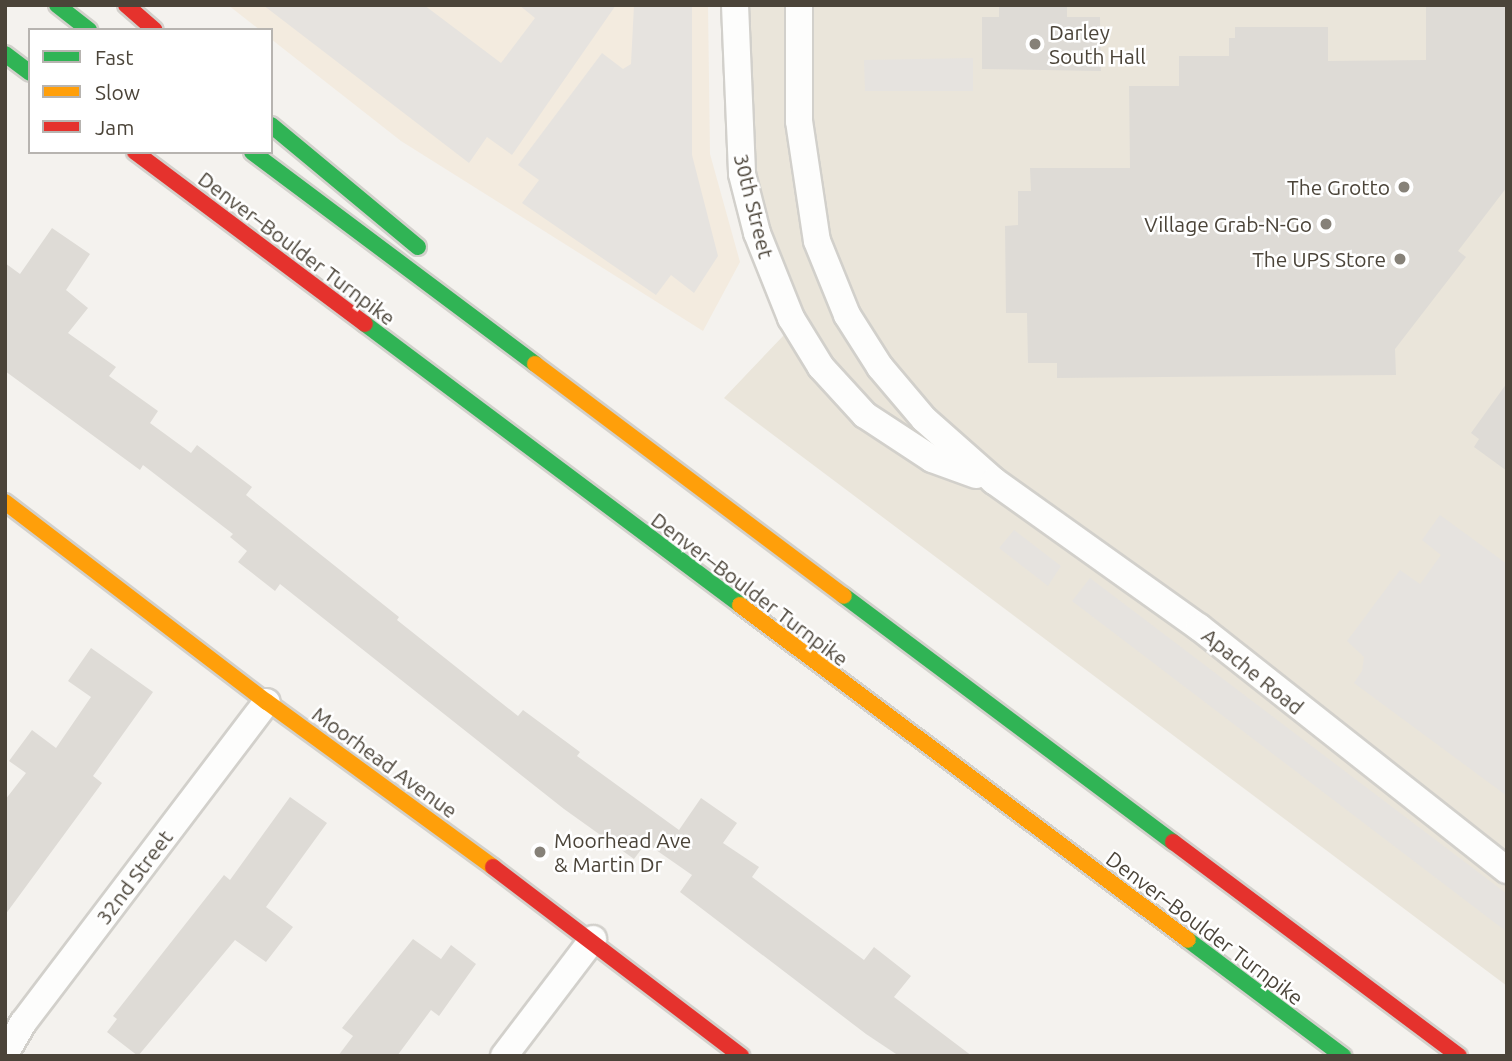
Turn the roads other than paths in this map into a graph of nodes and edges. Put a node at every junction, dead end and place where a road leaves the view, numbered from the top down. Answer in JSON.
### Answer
{"nodes":[{"id":1,"x":57,"y":5,"type":"edge"},
{"id":2,"x":126,"y":5,"type":"edge"},
{"id":3,"x":735,"y":5,"type":"edge"},
{"id":4,"x":799,"y":5,"type":"edge"},
{"id":5,"x":86,"y":28,"type":"edge"},
{"id":6,"x":153,"y":28,"type":"edge"},
{"id":7,"x":5,"y":54,"type":"edge"},
{"id":8,"x":28,"y":71,"type":"edge"},
{"id":9,"x":273,"y":127,"type":"edge"},
{"id":10,"x":138,"y":154,"type":"edge"},
{"id":11,"x":255,"y":154,"type":"edge"},
{"id":12,"x":428,"y":256,"type":"dead end"},
{"id":13,"x":492,"y":309,"type":"dead end"},
{"id":14,"x":791,"y":318,"type":"joint"},
{"id":15,"x":994,"y":481,"type":"junction"},
{"id":16,"x":5,"y":502,"type":"edge"},
{"id":17,"x":779,"y":550,"type":"junction"},
{"id":18,"x":267,"y":702,"type":"junction"},
{"id":19,"x":1507,"y":870,"type":"edge"},
{"id":20,"x":593,"y":939,"type":"junction"},
{"id":21,"x":5,"y":1054,"type":"edge"},
{"id":22,"x":505,"y":1056,"type":"edge"},
{"id":23,"x":741,"y":1056,"type":"edge"},
{"id":24,"x":1343,"y":1056,"type":"edge"},
{"id":25,"x":1459,"y":1056,"type":"edge"}],
"edges":[{"from":1,"to":5,"type":"main road"},
{"from":2,"to":6,"type":"main road"},
{"from":3,"to":14,"type":"street","name":"30th Street"},
{"from":4,"to":15,"type":"street","name":"Apache Road"},
{"from":7,"to":8,"type":"main road"},
{"from":9,"to":12,"type":"main road"},
{"from":10,"to":24,"type":"main road","name":"Denver–Boulder Turnpike"},
{"from":11,"to":17,"type":"main road"},
{"from":13,"to":17,"type":"main road"},
{"from":14,"to":15,"type":"street","name":"Apache Road"},
{"from":15,"to":19,"type":"street","name":"Apache Road"},
{"from":16,"to":18,"type":"main road","name":"Moorhead Avenue"},
{"from":17,"to":25,"type":"main road"},
{"from":18,"to":20,"type":"main road","name":"Moorhead Avenue"},
{"from":18,"to":21,"type":"street","name":"32nd Street"},
{"from":20,"to":22,"type":"street"},
{"from":20,"to":23,"type":"main road","name":"Moorhead Avenue"}]}
